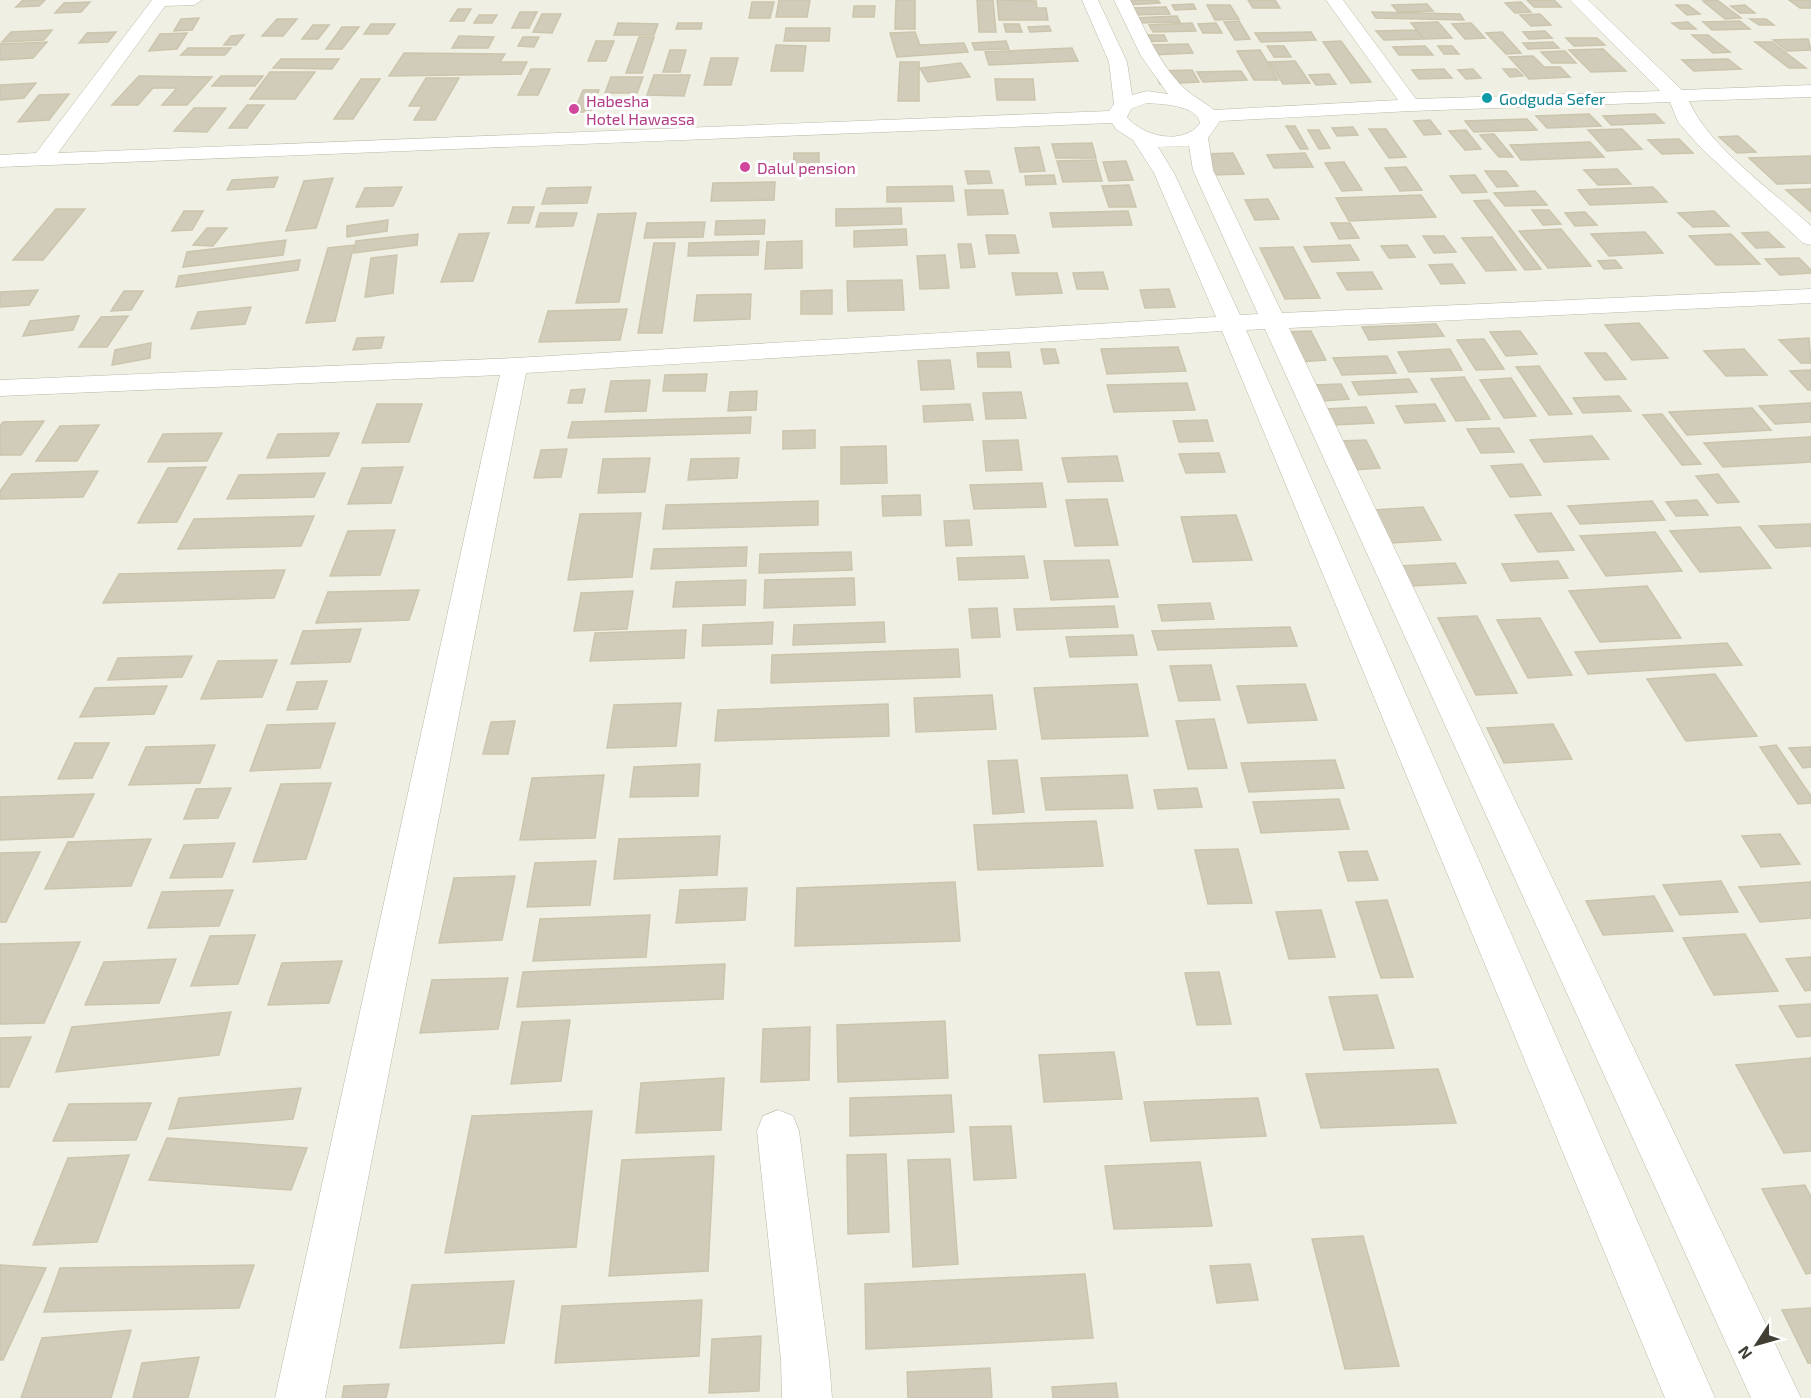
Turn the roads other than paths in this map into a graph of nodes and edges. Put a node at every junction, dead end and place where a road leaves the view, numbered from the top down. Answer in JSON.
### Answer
{"nodes":[{"id":1,"x":161,"y":0,"type":"edge"},
{"id":2,"x":194,"y":0,"type":"edge"},
{"id":3,"x":1090,"y":0,"type":"edge"},
{"id":4,"x":1122,"y":0,"type":"edge"},
{"id":5,"x":1334,"y":0,"type":"edge"},
{"id":6,"x":1578,"y":0,"type":"edge"},
{"id":7,"x":1811,"y":91,"type":"edge"},
{"id":8,"x":1677,"y":96,"type":"junction"},
{"id":9,"x":1190,"y":103,"type":"junction"},
{"id":10,"x":1411,"y":105,"type":"junction"},
{"id":11,"x":1127,"y":119,"type":"junction"},
{"id":12,"x":1203,"y":126,"type":"junction"},
{"id":13,"x":42,"y":160,"type":"junction"},
{"id":14,"x":0,"y":161,"type":"edge"},
{"id":15,"x":1811,"y":238,"type":"edge"},
{"id":16,"x":1811,"y":296,"type":"edge"},
{"id":17,"x":1274,"y":321,"type":"junction"},
{"id":18,"x":1232,"y":323,"type":"junction"},
{"id":19,"x":515,"y":366,"type":"junction"},
{"id":20,"x":0,"y":388,"type":"edge"},
{"id":21,"x":778,"y":1131,"type":"dead end"},
{"id":22,"x":300,"y":1398,"type":"edge"},
{"id":23,"x":807,"y":1398,"type":"edge"},
{"id":24,"x":1690,"y":1398,"type":"edge"},
{"id":25,"x":1776,"y":1398,"type":"edge"}],
"edges":[{"from":1,"to":2,"type":"street"},
{"from":1,"to":13,"type":"street"},
{"from":3,"to":11,"type":"street"},
{"from":4,"to":9,"type":"street"},
{"from":5,"to":10,"type":"street"},
{"from":6,"to":8,"type":"street"},
{"from":7,"to":8,"type":"street"},
{"from":8,"to":10,"type":"street"},
{"from":8,"to":15,"type":"street"},
{"from":9,"to":11,"type":"street"},
{"from":9,"to":12,"type":"street"},
{"from":10,"to":12,"type":"street"},
{"from":11,"to":12,"type":"street"},
{"from":11,"to":13,"type":"street"},
{"from":11,"to":18,"type":"street"},
{"from":12,"to":17,"type":"street"},
{"from":13,"to":14,"type":"street"},
{"from":16,"to":17,"type":"street"},
{"from":17,"to":18,"type":"street"},
{"from":17,"to":25,"type":"street"},
{"from":18,"to":19,"type":"street"},
{"from":18,"to":24,"type":"street"},
{"from":19,"to":20,"type":"street"},
{"from":19,"to":22,"type":"street"},
{"from":21,"to":23,"type":"street"}]}
